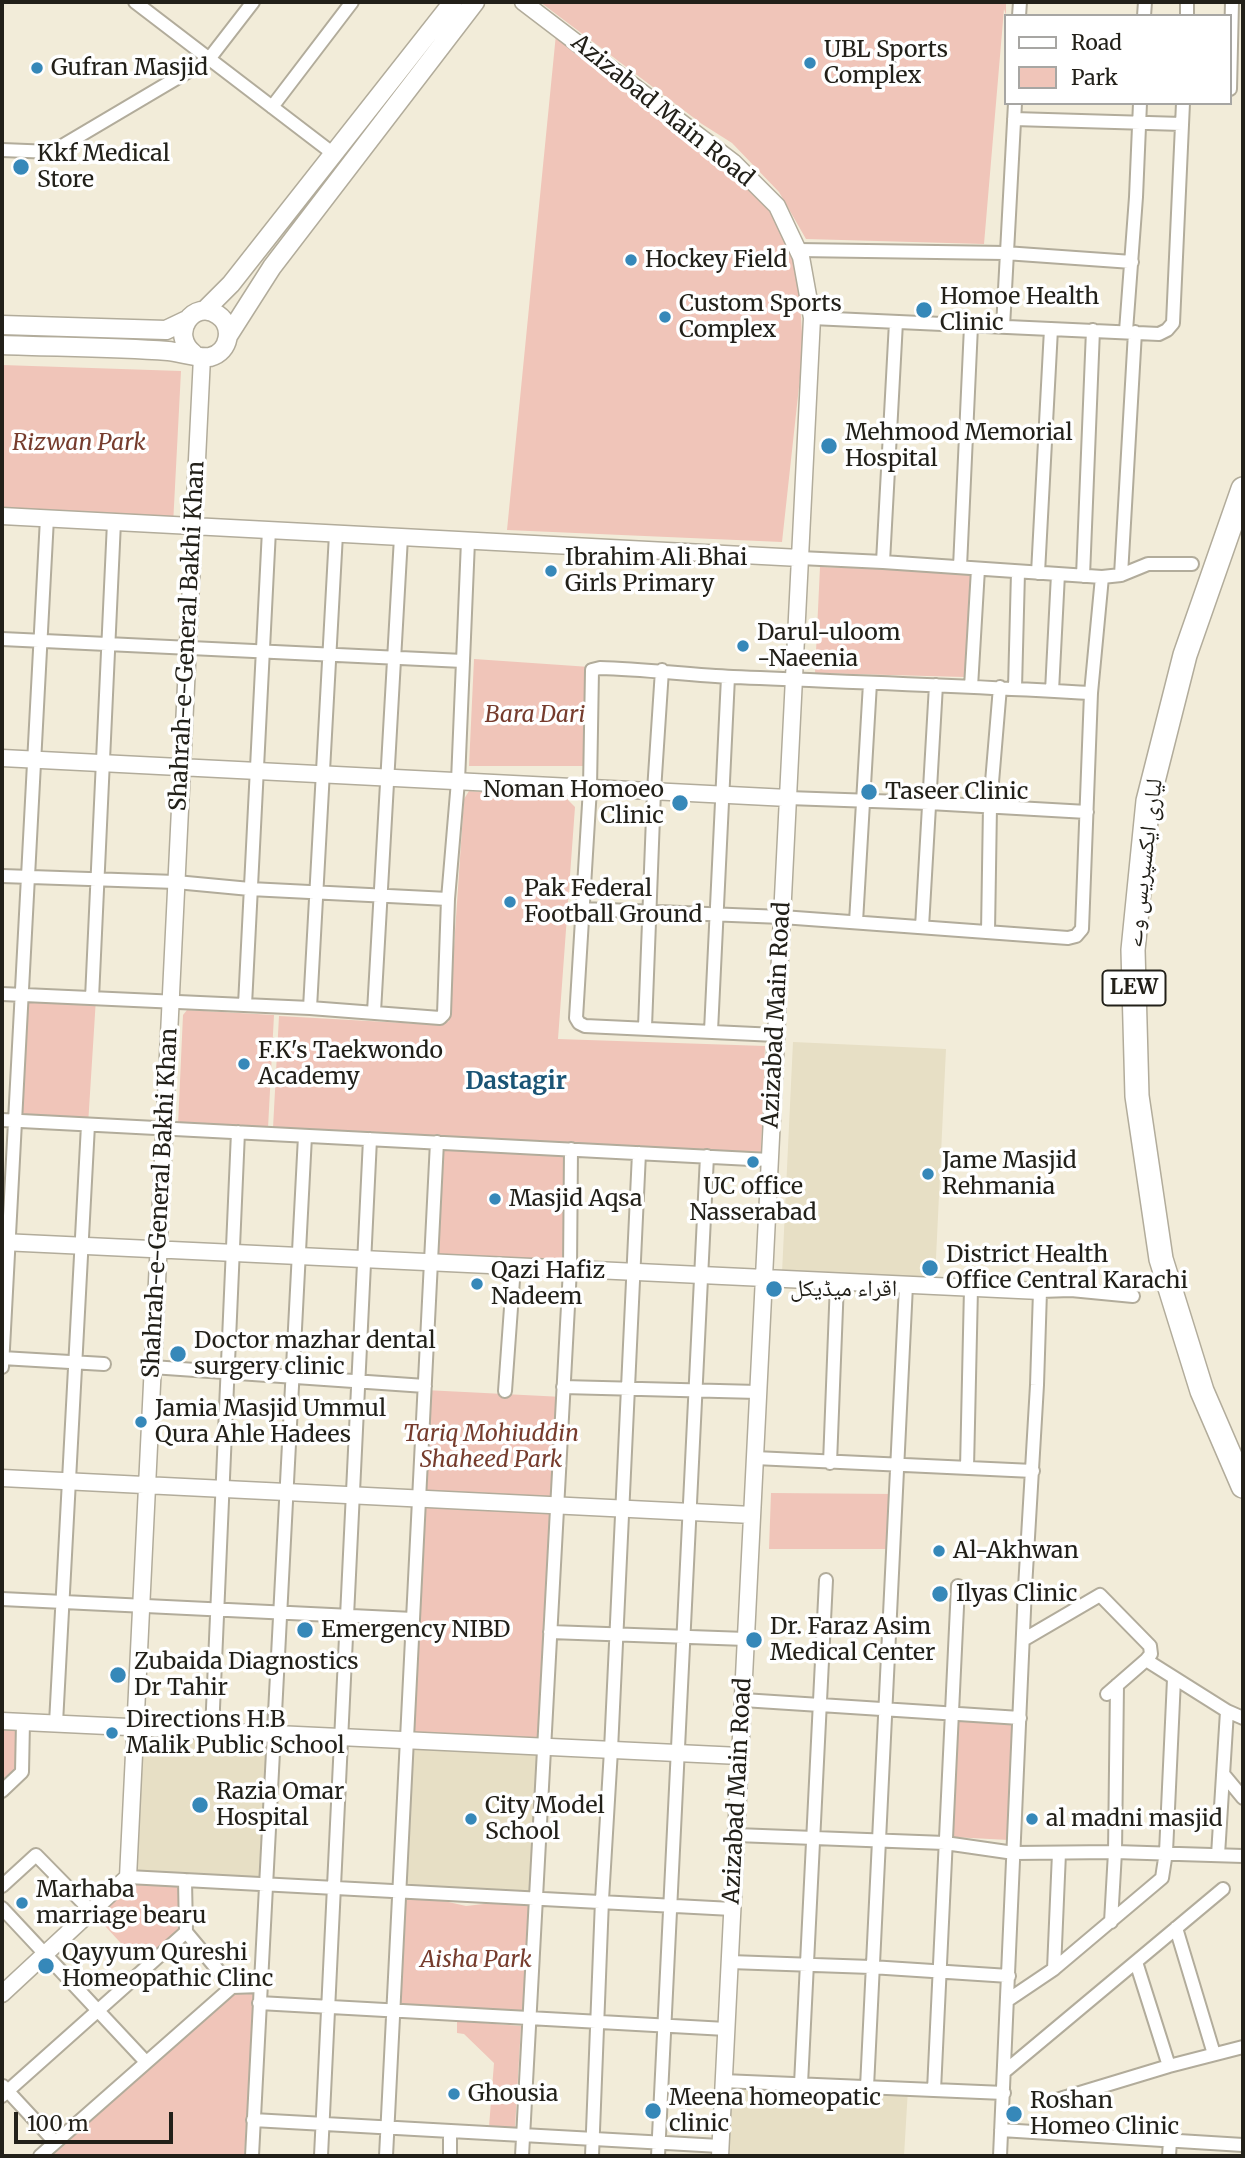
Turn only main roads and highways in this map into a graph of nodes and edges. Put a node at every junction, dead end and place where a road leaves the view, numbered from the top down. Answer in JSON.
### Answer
{"nodes":[{"id":1,"x":453,"y":2,"type":"edge"},
{"id":2,"x":475,"y":2,"type":"edge"},
{"id":3,"x":205,"y":310,"type":"junction"},
{"id":4,"x":187,"y":320,"type":"junction"},
{"id":5,"x":2,"y":325,"type":"edge"},
{"id":6,"x":228,"y":335,"type":"junction"},
{"id":7,"x":2,"y":345,"type":"edge"},
{"id":8,"x":198,"y":356,"type":"junction"},
{"id":9,"x":1243,"y":489,"type":"edge"},
{"id":10,"x":1243,"y":1486,"type":"edge"}],
"edges":[{"from":1,"to":3,"type":"main road"},
{"from":2,"to":6,"type":"main road"},
{"from":3,"to":4,"type":"main road"},
{"from":3,"to":6,"type":"main road"},
{"from":4,"to":5,"type":"main road"},
{"from":4,"to":8,"type":"main road"},
{"from":6,"to":8,"type":"main road"},
{"from":7,"to":8,"type":"main road"},
{"from":9,"to":10,"type":"highway","name":"لیاری ایکسپریس وے","number":"LEW"}]}
